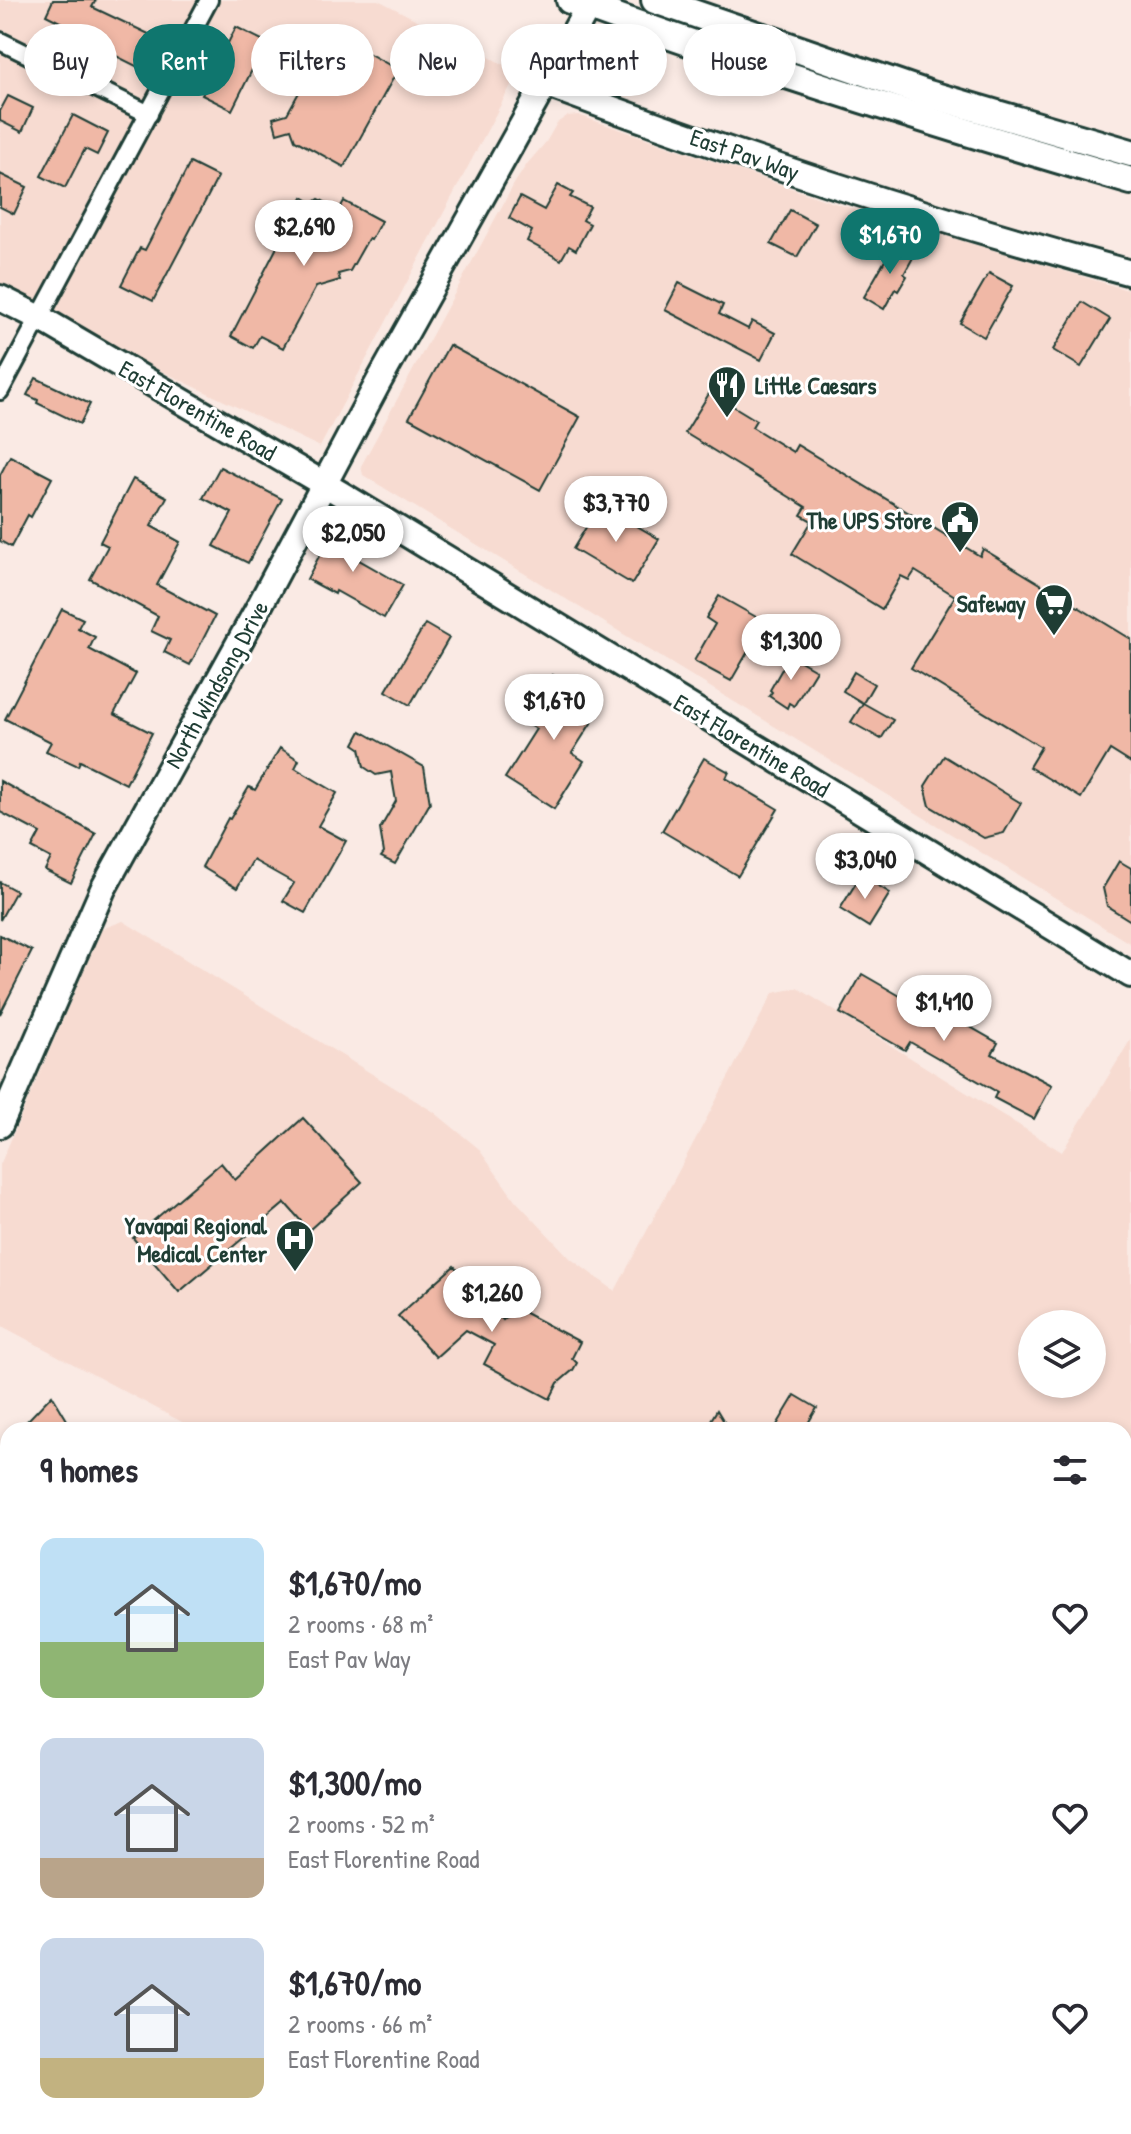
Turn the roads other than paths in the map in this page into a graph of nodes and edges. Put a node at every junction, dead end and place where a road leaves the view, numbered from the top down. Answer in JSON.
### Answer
{"nodes":[{"id":1,"x":209,"y":0,"type":"edge"},
{"id":2,"x":655,"y":0,"type":"edge"},
{"id":3,"x":584,"y":2,"type":"edge"},
{"id":4,"x":574,"y":24,"type":"edge"},
{"id":5,"x":0,"y":41,"type":"edge"},
{"id":6,"x":538,"y":96,"type":"edge"},
{"id":7,"x":579,"y":96,"type":"edge"},
{"id":8,"x":149,"y":114,"type":"junction"},
{"id":9,"x":1131,"y":153,"type":"edge"},
{"id":10,"x":1131,"y":181,"type":"edge"},
{"id":11,"x":1131,"y":273,"type":"edge"},
{"id":12,"x":0,"y":298,"type":"edge"},
{"id":13,"x":40,"y":318,"type":"junction"},
{"id":14,"x":0,"y":391,"type":"edge"},
{"id":15,"x":324,"y":484,"type":"junction"},
{"id":16,"x":1131,"y":975,"type":"edge"},
{"id":17,"x":0,"y":1125,"type":"edge"}],
"edges":[{"from":1,"to":8,"type":"street"},
{"from":2,"to":9,"type":"main road"},
{"from":3,"to":4,"type":"street","name":"North Windsong Drive"},
{"from":3,"to":10,"type":"main road"},
{"from":5,"to":8,"type":"street"},
{"from":6,"to":15,"type":"street","name":"North Windsong Drive"},
{"from":7,"to":11,"type":"street","name":"East Pav Way"},
{"from":8,"to":13,"type":"street"},
{"from":12,"to":13,"type":"street","name":"East Florentine Road"},
{"from":13,"to":14,"type":"street"},
{"from":13,"to":15,"type":"street","name":"East Florentine Road"},
{"from":15,"to":16,"type":"street","name":"East Florentine Road"},
{"from":15,"to":17,"type":"street","name":"North Windsong Drive"}]}
